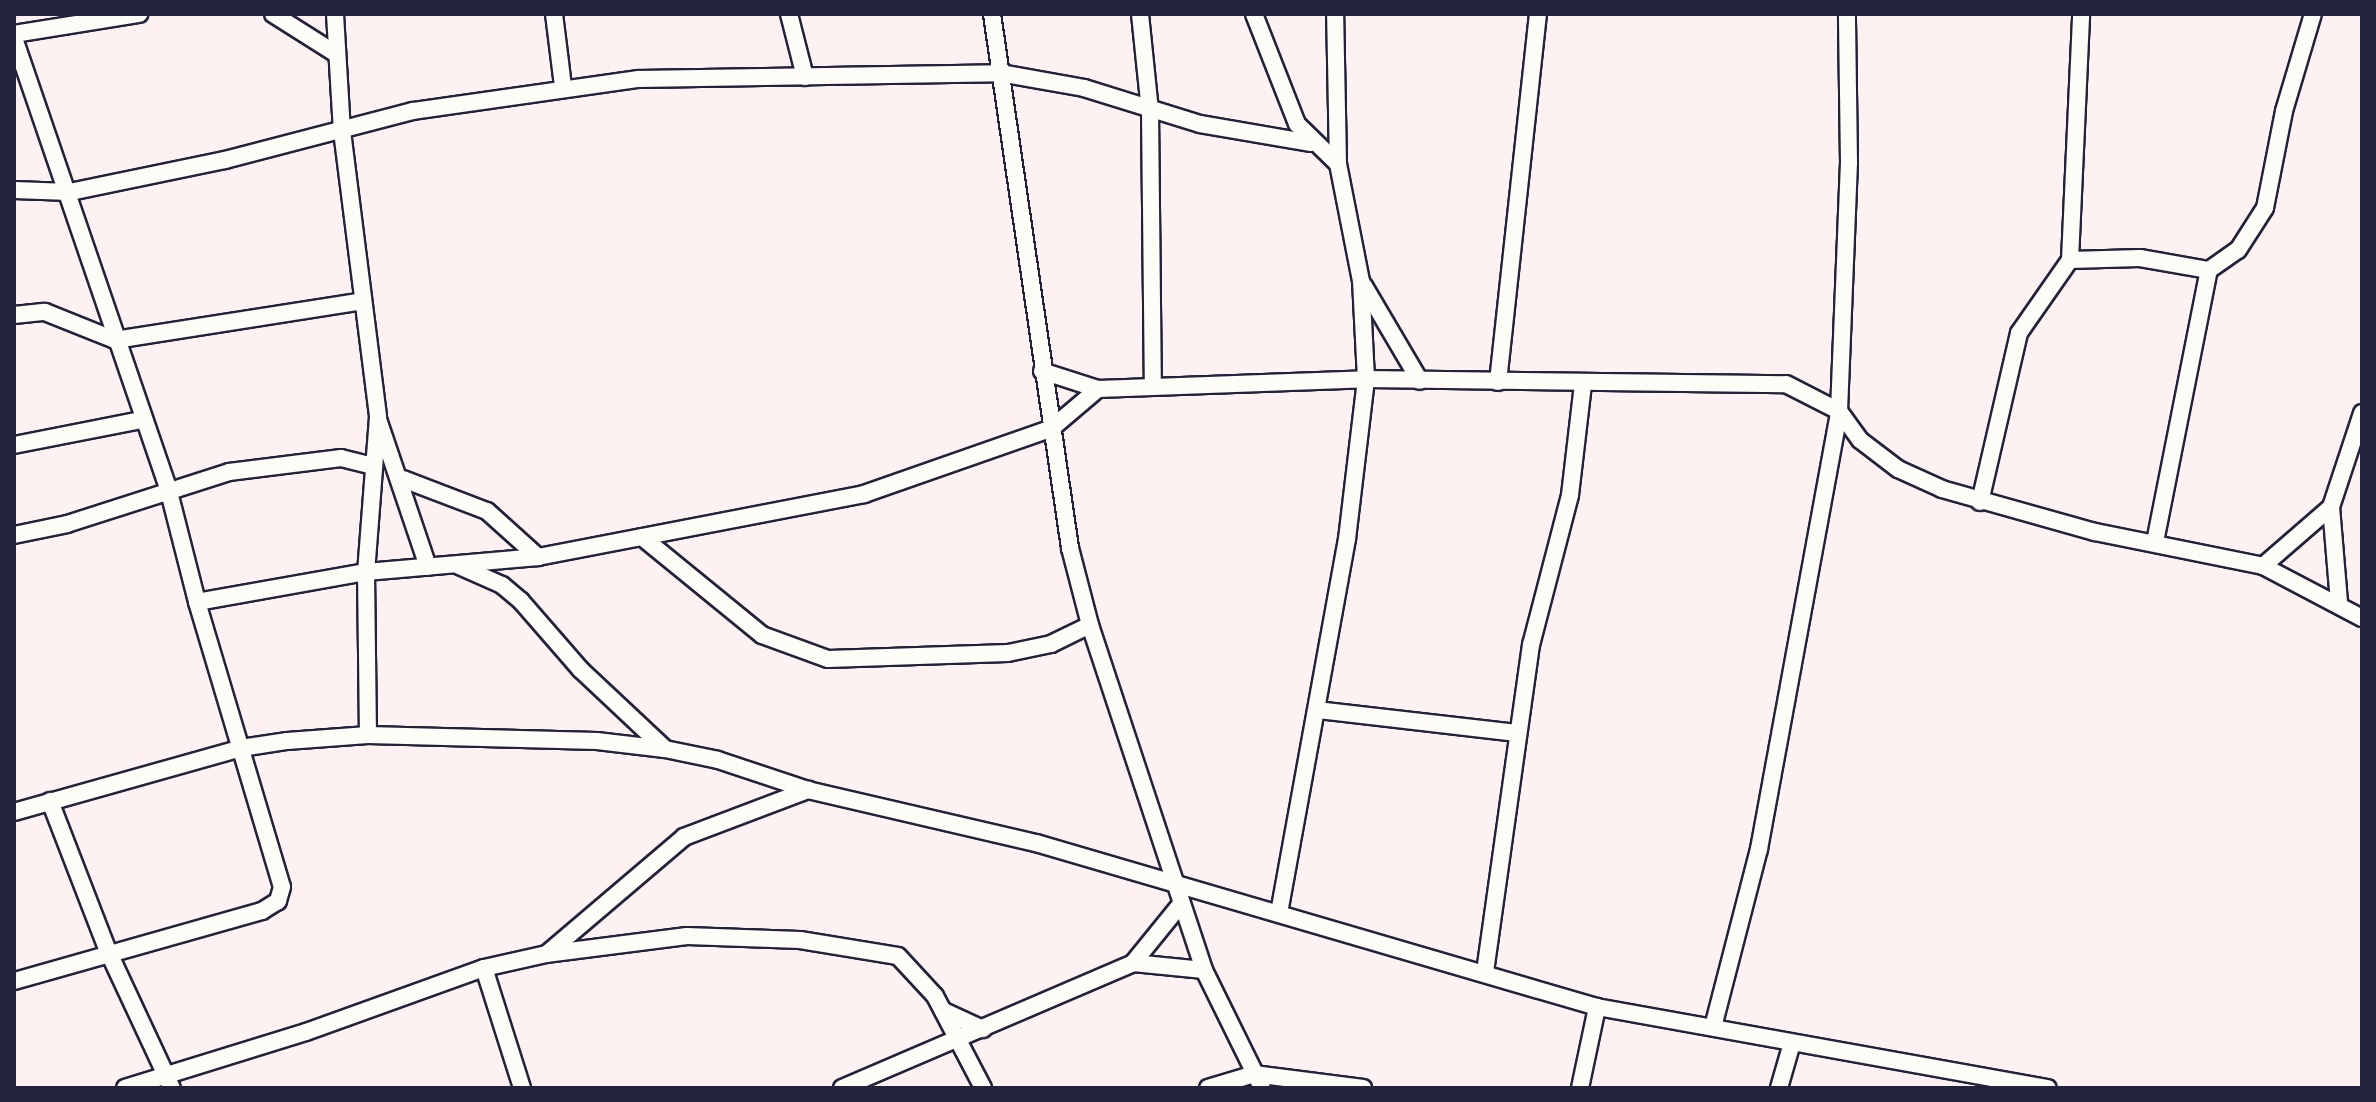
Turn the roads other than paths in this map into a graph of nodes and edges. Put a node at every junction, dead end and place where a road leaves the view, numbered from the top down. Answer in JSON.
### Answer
{"nodes":[{"id":1,"x":139,"y":14,"type":"edge"},
{"id":2,"x":273,"y":14,"type":"edge"},
{"id":3,"x":335,"y":14,"type":"edge"},
{"id":4,"x":554,"y":14,"type":"edge"},
{"id":5,"x":789,"y":14,"type":"edge"},
{"id":6,"x":992,"y":14,"type":"edge"},
{"id":7,"x":1140,"y":14,"type":"edge"},
{"id":8,"x":1254,"y":14,"type":"edge"},
{"id":9,"x":1335,"y":14,"type":"edge"},
{"id":10,"x":1538,"y":14,"type":"edge"},
{"id":11,"x":1847,"y":14,"type":"edge"},
{"id":12,"x":2081,"y":14,"type":"edge"},
{"id":13,"x":2313,"y":14,"type":"edge"},
{"id":14,"x":14,"y":36,"type":"edge"},
{"id":15,"x":335,"y":53,"type":"junction"},
{"id":16,"x":1000,"y":73,"type":"junction"},
{"id":17,"x":805,"y":77,"type":"junction"},
{"id":18,"x":563,"y":86,"type":"junction"},
{"id":19,"x":1150,"y":111,"type":"junction"},
{"id":20,"x":342,"y":131,"type":"junction"},
{"id":21,"x":1311,"y":143,"type":"junction"},
{"id":22,"x":1338,"y":164,"type":"junction"},
{"id":23,"x":14,"y":190,"type":"edge"},
{"id":24,"x":70,"y":192,"type":"junction"},
{"id":25,"x":2070,"y":260,"type":"junction"},
{"id":26,"x":2209,"y":270,"type":"junction"},
{"id":27,"x":1361,"y":281,"type":"junction"},
{"id":28,"x":363,"y":301,"type":"junction"},
{"id":29,"x":14,"y":315,"type":"edge"},
{"id":30,"x":115,"y":340,"type":"junction"},
{"id":31,"x":1042,"y":371,"type":"junction"},
{"id":32,"x":1366,"y":379,"type":"junction"},
{"id":33,"x":1420,"y":381,"type":"junction"},
{"id":34,"x":1498,"y":382,"type":"junction"},
{"id":35,"x":1583,"y":384,"type":"junction"},
{"id":36,"x":1153,"y":385,"type":"junction"},
{"id":37,"x":1098,"y":389,"type":"junction"},
{"id":38,"x":1839,"y":411,"type":"junction"},
{"id":39,"x":2362,"y":413,"type":"edge"},
{"id":40,"x":378,"y":417,"type":"junction"},
{"id":41,"x":141,"y":420,"type":"junction"},
{"id":42,"x":1052,"y":428,"type":"junction"},
{"id":43,"x":14,"y":445,"type":"edge"},
{"id":44,"x":373,"y":466,"type":"junction"},
{"id":45,"x":403,"y":479,"type":"junction"},
{"id":46,"x":168,"y":488,"type":"junction"},
{"id":47,"x":1980,"y":502,"type":"junction"},
{"id":48,"x":2331,"y":507,"type":"junction"},
{"id":49,"x":14,"y":535,"type":"edge"},
{"id":50,"x":642,"y":537,"type":"junction"},
{"id":51,"x":2155,"y":542,"type":"junction"},
{"id":52,"x":538,"y":557,"type":"junction"},
{"id":53,"x":455,"y":564,"type":"junction"},
{"id":54,"x":2263,"y":566,"type":"junction"},
{"id":55,"x":428,"y":567,"type":"junction"},
{"id":56,"x":366,"y":572,"type":"junction"},
{"id":57,"x":197,"y":602,"type":"junction"},
{"id":58,"x":2339,"y":602,"type":"junction"},
{"id":59,"x":2362,"y":618,"type":"edge"},
{"id":60,"x":1090,"y":625,"type":"junction"},
{"id":61,"x":1318,"y":710,"type":"junction"},
{"id":62,"x":1518,"y":733,"type":"junction"},
{"id":63,"x":368,"y":735,"type":"junction"},
{"id":64,"x":241,"y":748,"type":"junction"},
{"id":65,"x":665,"y":749,"type":"junction"},
{"id":66,"x":808,"y":790,"type":"junction"},
{"id":67,"x":50,"y":801,"type":"junction"},
{"id":68,"x":14,"y":812,"type":"edge"},
{"id":69,"x":1174,"y":883,"type":"junction"},
{"id":70,"x":1181,"y":904,"type":"junction"},
{"id":71,"x":1279,"y":913,"type":"junction"},
{"id":72,"x":108,"y":951,"type":"junction"},
{"id":73,"x":546,"y":954,"type":"junction"},
{"id":74,"x":1133,"y":963,"type":"junction"},
{"id":75,"x":484,"y":968,"type":"junction"},
{"id":76,"x":1204,"y":970,"type":"junction"},
{"id":77,"x":1485,"y":972,"type":"junction"},
{"id":78,"x":14,"y":981,"type":"edge"},
{"id":79,"x":1597,"y":1007,"type":"junction"},
{"id":80,"x":944,"y":1011,"type":"junction"},
{"id":81,"x":1713,"y":1027,"type":"junction"},
{"id":82,"x":983,"y":1029,"type":"junction"},
{"id":83,"x":958,"y":1041,"type":"junction"},
{"id":84,"x":1792,"y":1043,"type":"junction"},
{"id":85,"x":170,"y":1080,"type":"edge"},
{"id":86,"x":1258,"y":1081,"type":"edge"},
{"id":87,"x":125,"y":1088,"type":"edge"},
{"id":88,"x":522,"y":1088,"type":"edge"},
{"id":89,"x":842,"y":1088,"type":"edge"},
{"id":90,"x":983,"y":1088,"type":"edge"},
{"id":91,"x":1208,"y":1088,"type":"edge"},
{"id":92,"x":1363,"y":1088,"type":"edge"},
{"id":93,"x":1580,"y":1088,"type":"edge"},
{"id":94,"x":1779,"y":1088,"type":"edge"},
{"id":95,"x":2048,"y":1088,"type":"edge"}],
"edges":[{"from":1,"to":14,"type":"street"},
{"from":2,"to":15,"type":"street"},
{"from":3,"to":15,"type":"street"},
{"from":4,"to":18,"type":"street"},
{"from":5,"to":17,"type":"street"},
{"from":6,"to":16,"type":"street"},
{"from":7,"to":19,"type":"street"},
{"from":8,"to":21,"type":"street"},
{"from":9,"to":22,"type":"street"},
{"from":10,"to":34,"type":"street"},
{"from":11,"to":38,"type":"street"},
{"from":12,"to":25,"type":"street"},
{"from":13,"to":26,"type":"street"},
{"from":14,"to":24,"type":"street"},
{"from":15,"to":20,"type":"street"},
{"from":16,"to":17,"type":"street"},
{"from":16,"to":19,"type":"street"},
{"from":16,"to":31,"type":"street"},
{"from":17,"to":18,"type":"street"},
{"from":18,"to":20,"type":"street"},
{"from":19,"to":21,"type":"street"},
{"from":19,"to":36,"type":"street"},
{"from":20,"to":24,"type":"street"},
{"from":20,"to":28,"type":"street"},
{"from":21,"to":22,"type":"street"},
{"from":22,"to":27,"type":"street"},
{"from":23,"to":24,"type":"street"},
{"from":24,"to":30,"type":"street"},
{"from":25,"to":26,"type":"street"},
{"from":25,"to":47,"type":"street"},
{"from":26,"to":51,"type":"street"},
{"from":27,"to":32,"type":"street"},
{"from":27,"to":33,"type":"street"},
{"from":28,"to":30,"type":"street"},
{"from":28,"to":40,"type":"street"},
{"from":29,"to":30,"type":"street"},
{"from":30,"to":41,"type":"street"},
{"from":31,"to":37,"type":"street"},
{"from":31,"to":42,"type":"street"},
{"from":32,"to":33,"type":"street"},
{"from":32,"to":36,"type":"street"},
{"from":32,"to":61,"type":"street"},
{"from":33,"to":34,"type":"street"},
{"from":34,"to":35,"type":"street"},
{"from":35,"to":38,"type":"street"},
{"from":35,"to":62,"type":"street"},
{"from":36,"to":37,"type":"street"},
{"from":37,"to":42,"type":"street"},
{"from":38,"to":47,"type":"street"},
{"from":38,"to":81,"type":"street"},
{"from":39,"to":48,"type":"street"},
{"from":40,"to":44,"type":"street"},
{"from":40,"to":45,"type":"street"},
{"from":41,"to":43,"type":"street"},
{"from":41,"to":46,"type":"street"},
{"from":42,"to":50,"type":"street"},
{"from":42,"to":60,"type":"street"},
{"from":44,"to":46,"type":"street"},
{"from":44,"to":56,"type":"street"},
{"from":45,"to":52,"type":"street"},
{"from":45,"to":55,"type":"street"},
{"from":46,"to":49,"type":"street"},
{"from":46,"to":57,"type":"street"},
{"from":47,"to":51,"type":"street"},
{"from":48,"to":54,"type":"street"},
{"from":48,"to":58,"type":"street"},
{"from":50,"to":52,"type":"street"},
{"from":50,"to":60,"type":"street"},
{"from":51,"to":54,"type":"street"},
{"from":52,"to":53,"type":"street"},
{"from":53,"to":55,"type":"street"},
{"from":53,"to":65,"type":"street"},
{"from":54,"to":58,"type":"street"},
{"from":55,"to":56,"type":"street"},
{"from":56,"to":57,"type":"street"},
{"from":56,"to":63,"type":"street"},
{"from":57,"to":64,"type":"street"},
{"from":58,"to":59,"type":"street"},
{"from":60,"to":69,"type":"street"},
{"from":61,"to":62,"type":"street"},
{"from":61,"to":71,"type":"street"},
{"from":62,"to":77,"type":"street"},
{"from":63,"to":64,"type":"street"},
{"from":63,"to":65,"type":"street"},
{"from":64,"to":67,"type":"street"},
{"from":64,"to":72,"type":"street"},
{"from":65,"to":66,"type":"street"},
{"from":66,"to":69,"type":"street"},
{"from":66,"to":73,"type":"street"},
{"from":67,"to":68,"type":"street"},
{"from":67,"to":72,"type":"street"},
{"from":69,"to":70,"type":"street"},
{"from":69,"to":71,"type":"street"},
{"from":70,"to":74,"type":"street"},
{"from":70,"to":76,"type":"street"},
{"from":71,"to":77,"type":"street"},
{"from":72,"to":78,"type":"street"},
{"from":72,"to":85,"type":"street"},
{"from":73,"to":75,"type":"street"},
{"from":73,"to":80,"type":"street"},
{"from":74,"to":76,"type":"street"},
{"from":74,"to":82,"type":"street"},
{"from":75,"to":85,"type":"street"},
{"from":75,"to":88,"type":"street"},
{"from":76,"to":86,"type":"street"},
{"from":77,"to":79,"type":"street"},
{"from":79,"to":81,"type":"street"},
{"from":79,"to":93,"type":"street"},
{"from":80,"to":82,"type":"street"},
{"from":80,"to":83,"type":"street"},
{"from":81,"to":84,"type":"street"},
{"from":82,"to":83,"type":"street"},
{"from":83,"to":89,"type":"street"},
{"from":83,"to":90,"type":"street"},
{"from":84,"to":94,"type":"street"},
{"from":84,"to":95,"type":"street"},
{"from":85,"to":87,"type":"street"},
{"from":86,"to":91,"type":"street"},
{"from":86,"to":92,"type":"street"}]}
